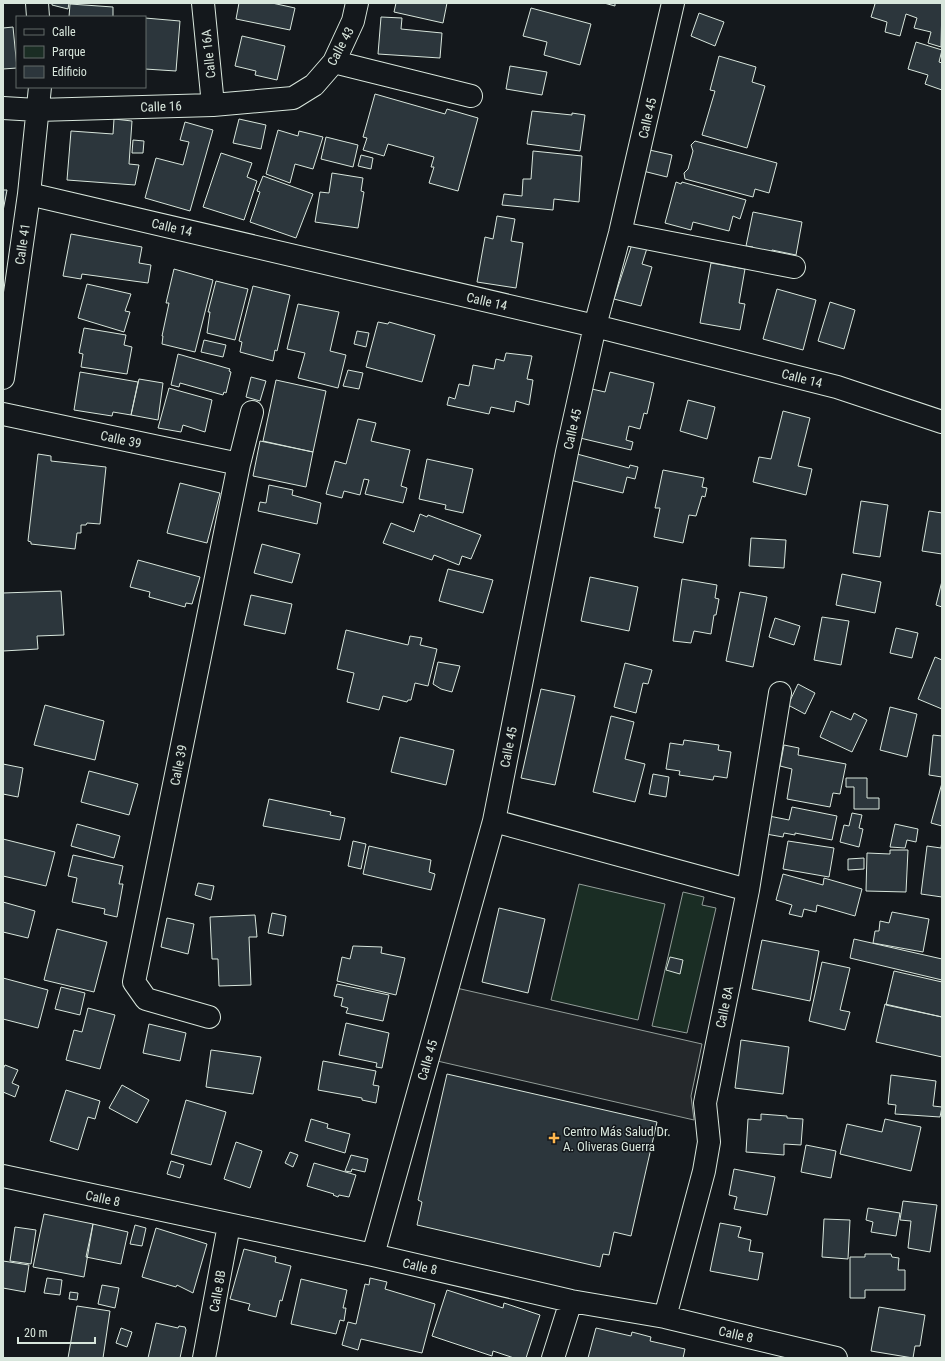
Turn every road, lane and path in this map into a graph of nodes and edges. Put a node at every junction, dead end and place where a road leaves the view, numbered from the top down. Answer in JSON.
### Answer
{"nodes":[{"id":1,"x":37,"y":3,"type":"edge"},
{"id":2,"x":203,"y":3,"type":"edge"},
{"id":3,"x":357,"y":3,"type":"edge"},
{"id":4,"x":673,"y":3,"type":"edge"},
{"id":5,"x":38,"y":16,"type":"edge"},
{"id":6,"x":334,"y":62,"type":"junction"},
{"id":7,"x":314,"y":85,"type":"joint"},
{"id":8,"x":40,"y":88,"type":"edge"},
{"id":9,"x":472,"y":96,"type":"dead end"},
{"id":10,"x":213,"y":105,"type":"junction"},
{"id":11,"x":3,"y":108,"type":"edge"},
{"id":12,"x":37,"y":110,"type":"junction"},
{"id":13,"x":29,"y":194,"type":"junction"},
{"id":14,"x":620,"y":233,"type":"junction"},
{"id":15,"x":794,"y":267,"type":"dead end"},
{"id":16,"x":595,"y":326,"type":"junction"},
{"id":17,"x":3,"y":378,"type":"edge"},
{"id":18,"x":252,"y":412,"type":"dead end"},
{"id":19,"x":3,"y":414,"type":"edge"},
{"id":20,"x":942,"y":422,"type":"edge"},
{"id":21,"x":239,"y":464,"type":"junction"},
{"id":22,"x":780,"y":693,"type":"dead end"},
{"id":23,"x":494,"y":821,"type":"junction"},
{"id":24,"x":748,"y":890,"type":"junction"},
{"id":25,"x":209,"y":1017,"type":"dead end"},
{"id":26,"x":3,"y":1176,"type":"edge"},
{"id":27,"x":229,"y":1225,"type":"junction"},
{"id":28,"x":373,"y":1255,"type":"junction"},
{"id":29,"x":571,"y":1301,"type":"junction"},
{"id":30,"x":664,"y":1317,"type":"junction"},
{"id":31,"x":204,"y":1358,"type":"edge"},
{"id":32,"x":554,"y":1358,"type":"edge"},
{"id":33,"x":836,"y":1358,"type":"edge"}],
"edges":[{"from":1,"to":5,"type":"street"},
{"from":2,"to":10,"type":"street","name":"Calle 16A"},
{"from":3,"to":6,"type":"street","name":"Calle 43"},
{"from":4,"to":14,"type":"street","name":"Calle 45"},
{"from":6,"to":7,"type":"street","name":"Calle 43"},
{"from":6,"to":9,"type":"street"},
{"from":7,"to":10,"type":"street","name":"Calle 16"},
{"from":8,"to":12,"type":"street","name":"Calle 41"},
{"from":10,"to":12,"type":"street","name":"Calle 16"},
{"from":11,"to":12,"type":"street","name":"Calle 16"},
{"from":12,"to":13,"type":"street","name":"Calle 41"},
{"from":13,"to":16,"type":"street","name":"Calle 14"},
{"from":13,"to":17,"type":"street","name":"Calle 41"},
{"from":14,"to":15,"type":"street"},
{"from":14,"to":16,"type":"street","name":"Calle 45"},
{"from":16,"to":20,"type":"street","name":"Calle 14"},
{"from":16,"to":23,"type":"street","name":"Calle 45"},
{"from":18,"to":21,"type":"street","name":"Calle 39"},
{"from":19,"to":21,"type":"street","name":"Calle 39"},
{"from":21,"to":25,"type":"street","name":"Calle 39"},
{"from":22,"to":24,"type":"street","name":"Calle 8A"},
{"from":23,"to":24,"type":"street"},
{"from":23,"to":28,"type":"street","name":"Calle 45"},
{"from":24,"to":30,"type":"street","name":"Calle 8A"},
{"from":26,"to":27,"type":"street","name":"Calle 8"},
{"from":27,"to":28,"type":"street","name":"Calle 8"},
{"from":27,"to":31,"type":"street","name":"Calle 8B"},
{"from":28,"to":29,"type":"street","name":"Calle 8"},
{"from":29,"to":30,"type":"street","name":"Calle 8"},
{"from":29,"to":32,"type":"street"},
{"from":30,"to":33,"type":"street","name":"Calle 8"}]}
